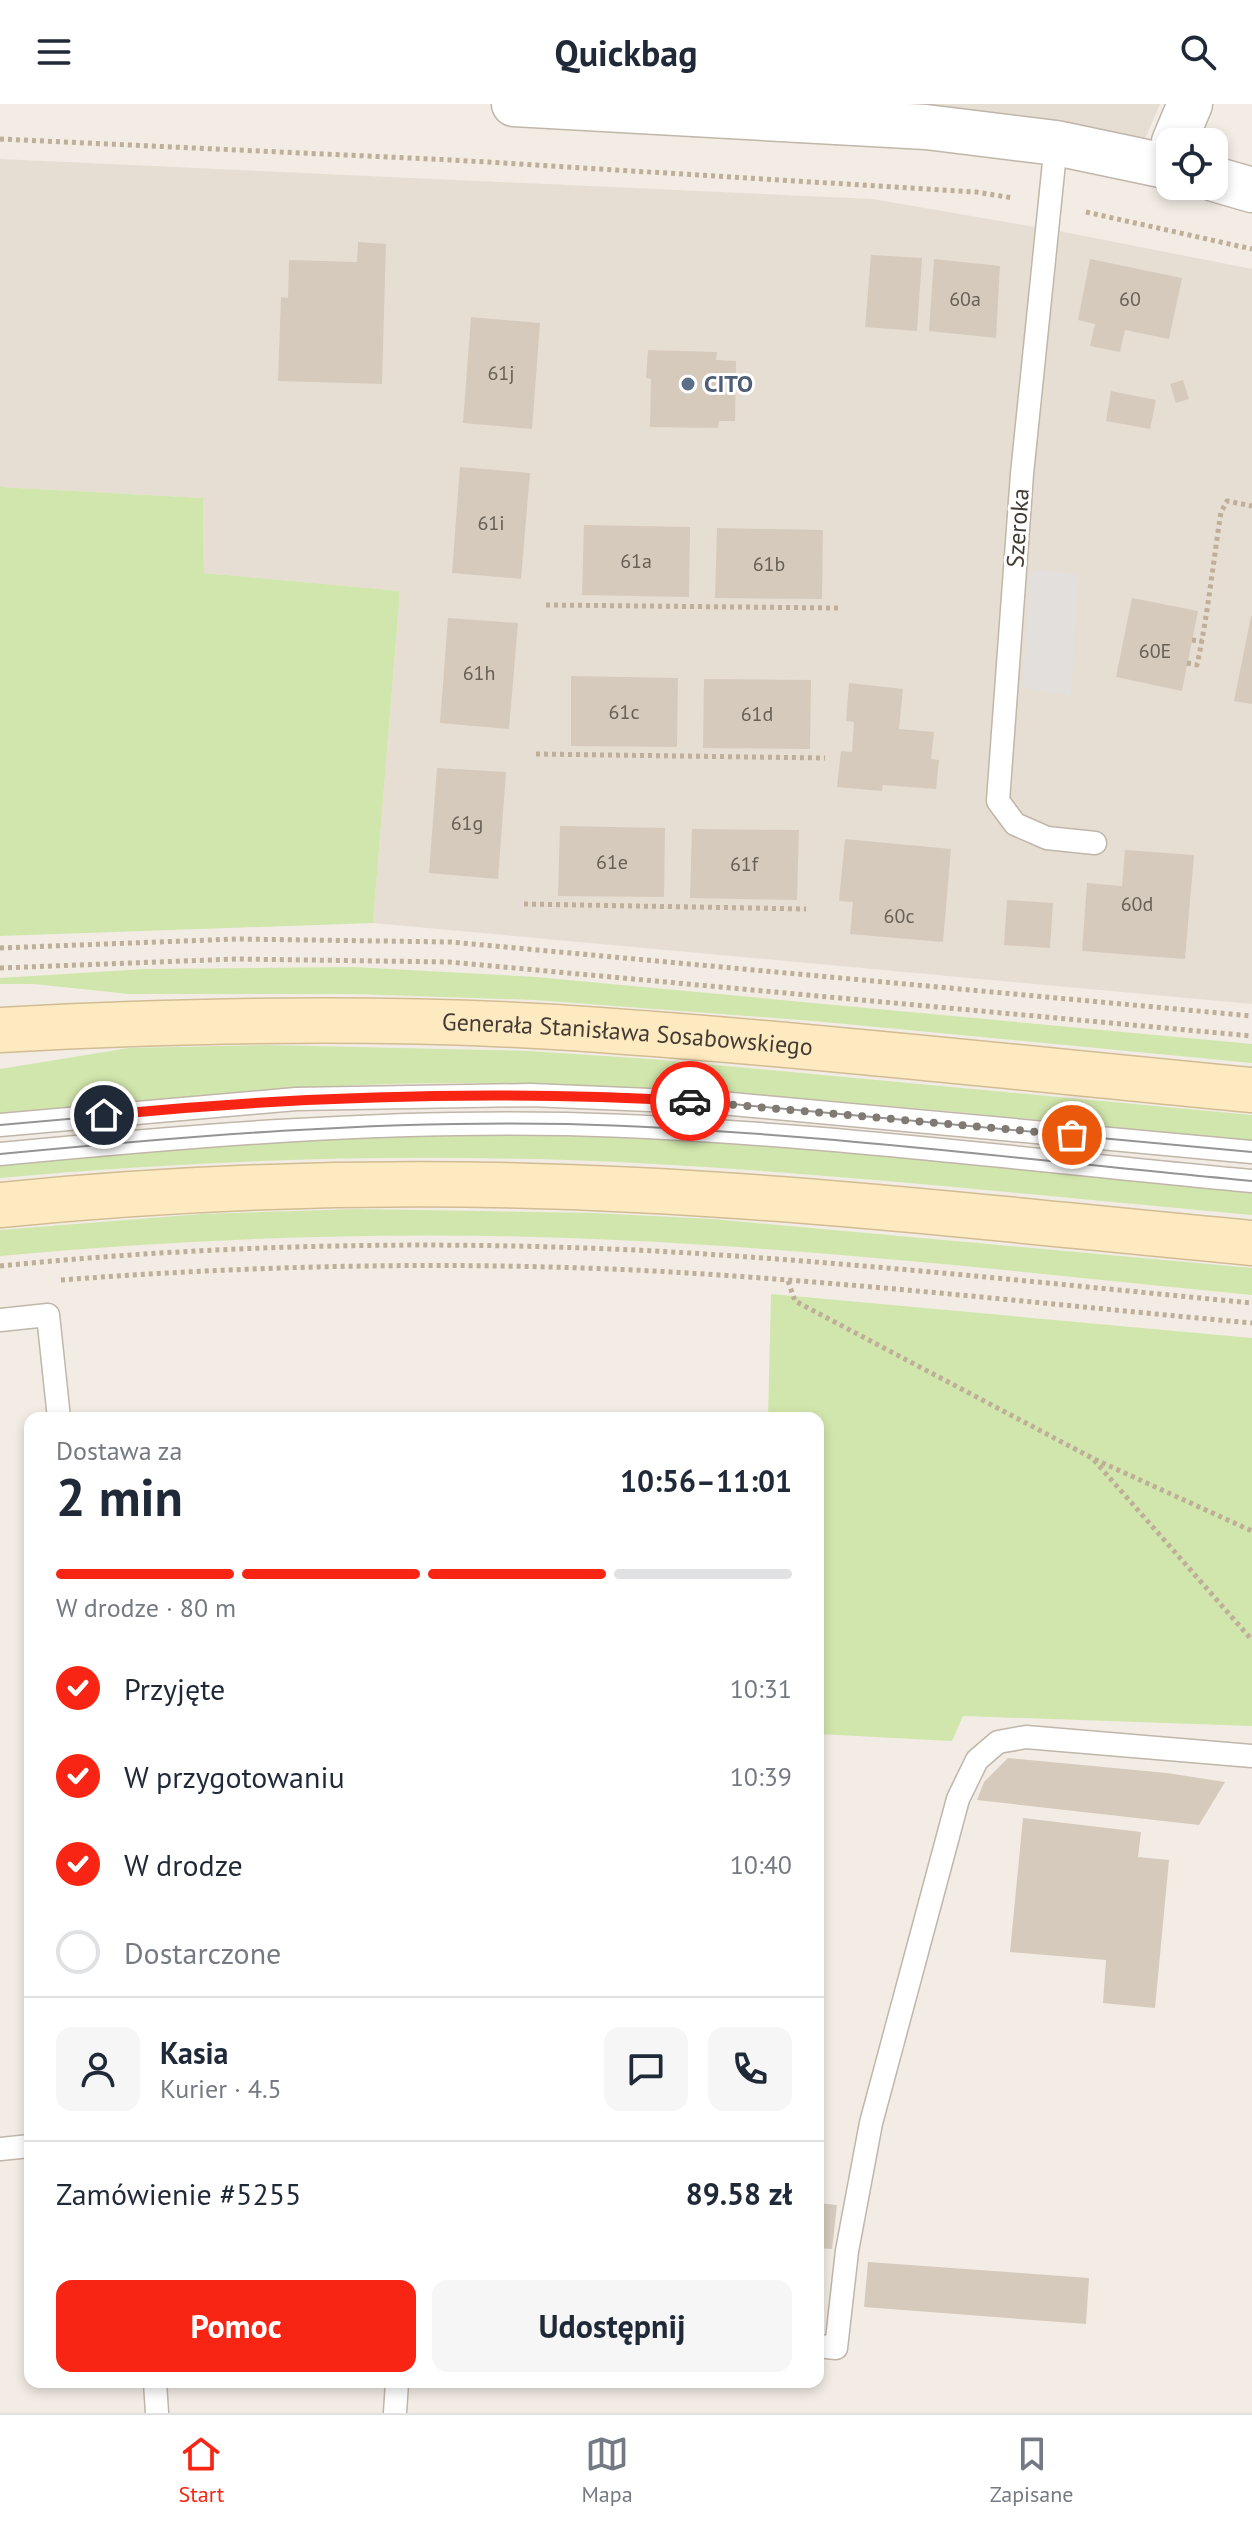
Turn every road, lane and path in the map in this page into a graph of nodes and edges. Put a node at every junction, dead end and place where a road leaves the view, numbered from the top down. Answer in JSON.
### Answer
{"nodes":[{"id":1,"x":514,"y":104,"type":"edge"},
{"id":2,"x":1190,"y":104,"type":"edge"},
{"id":3,"x":780,"y":112,"type":"edge"},
{"id":4,"x":1181,"y":128,"type":"edge"},
{"id":5,"x":0,"y":139,"type":"edge"},
{"id":6,"x":1056,"y":143,"type":"junction"},
{"id":7,"x":1156,"y":155,"type":"edge"},
{"id":8,"x":1228,"y":183,"type":"edge"},
{"id":9,"x":1252,"y":190,"type":"edge"},
{"id":10,"x":1050,"y":205,"type":"junction"},
{"id":11,"x":1252,"y":249,"type":"edge"},
{"id":12,"x":1252,"y":506,"type":"edge"},
{"id":13,"x":546,"y":605,"type":"dead end"},
{"id":14,"x":838,"y":608,"type":"dead end"},
{"id":15,"x":1192,"y":640,"type":"dead end"},
{"id":16,"x":1202,"y":641,"type":"junction"},
{"id":17,"x":1187,"y":663,"type":"dead end"},
{"id":18,"x":536,"y":754,"type":"dead end"},
{"id":19,"x":825,"y":758,"type":"dead end"},
{"id":20,"x":1095,"y":843,"type":"dead end"},
{"id":21,"x":524,"y":904,"type":"dead end"},
{"id":22,"x":806,"y":909,"type":"dead end"},
{"id":23,"x":0,"y":948,"type":"edge"},
{"id":24,"x":1252,"y":1016,"type":"edge"},
{"id":25,"x":0,"y":1030,"type":"edge"},
{"id":26,"x":1252,"y":1090,"type":"edge"},
{"id":27,"x":0,"y":1125,"type":"edge"},
{"id":28,"x":1252,"y":1152,"type":"edge"},
{"id":29,"x":0,"y":1154,"type":"edge"},
{"id":30,"x":1252,"y":1181,"type":"edge"},
{"id":31,"x":0,"y":1205,"type":"edge"},
{"id":32,"x":1252,"y":1243,"type":"edge"},
{"id":33,"x":0,"y":1266,"type":"edge"},
{"id":34,"x":55,"y":1281,"type":"dead end"},
{"id":35,"x":788,"y":1281,"type":"junction"},
{"id":36,"x":1252,"y":1303,"type":"edge"},
{"id":37,"x":0,"y":1320,"type":"edge"},
{"id":38,"x":1252,"y":1323,"type":"edge"},
{"id":39,"x":58,"y":1412,"type":"edge"},
{"id":40,"x":1094,"y":1459,"type":"junction"},
{"id":41,"x":1252,"y":1531,"type":"edge"},
{"id":42,"x":1252,"y":1640,"type":"edge"},
{"id":43,"x":1252,"y":1756,"type":"edge"},
{"id":44,"x":24,"y":2147,"type":"edge"},
{"id":45,"x":0,"y":2149,"type":"edge"},
{"id":46,"x":824,"y":2347,"type":"edge"},
{"id":47,"x":155,"y":2388,"type":"edge"},
{"id":48,"x":397,"y":2388,"type":"edge"},
{"id":49,"x":157,"y":2413,"type":"edge"},
{"id":50,"x":395,"y":2413,"type":"edge"}],
"edges":[{"from":1,"to":3,"type":"street"},
{"from":2,"to":4,"type":"street"},
{"from":3,"to":6,"type":"street"},
{"from":5,"to":10,"type":"path"},
{"from":6,"to":7,"type":"street"},
{"from":6,"to":10,"type":"lane","name":"Szeroka"},
{"from":8,"to":9,"type":"street"},
{"from":10,"to":11,"type":"path"},
{"from":10,"to":20,"type":"lane","name":"Szeroka"},
{"from":12,"to":16,"type":"path"},
{"from":13,"to":14,"type":"path"},
{"from":15,"to":16,"type":"path"},
{"from":16,"to":17,"type":"path"},
{"from":18,"to":19,"type":"path"},
{"from":21,"to":22,"type":"path"},
{"from":23,"to":24,"type":"path"},
{"from":25,"to":26,"type":"main road","name":"Generała Stanisława Sosabowskiego"},
{"from":27,"to":28,"type":"lane"},
{"from":29,"to":30,"type":"lane"},
{"from":31,"to":32,"type":"main road"},
{"from":33,"to":36,"type":"path"},
{"from":34,"to":35,"type":"path"},
{"from":35,"to":38,"type":"path"},
{"from":35,"to":40,"type":"path"},
{"from":37,"to":39,"type":"lane"},
{"from":40,"to":41,"type":"path"},
{"from":40,"to":42,"type":"path"},
{"from":43,"to":46,"type":"lane"},
{"from":44,"to":45,"type":"lane"},
{"from":47,"to":49,"type":"lane"},
{"from":48,"to":50,"type":"lane"}]}
